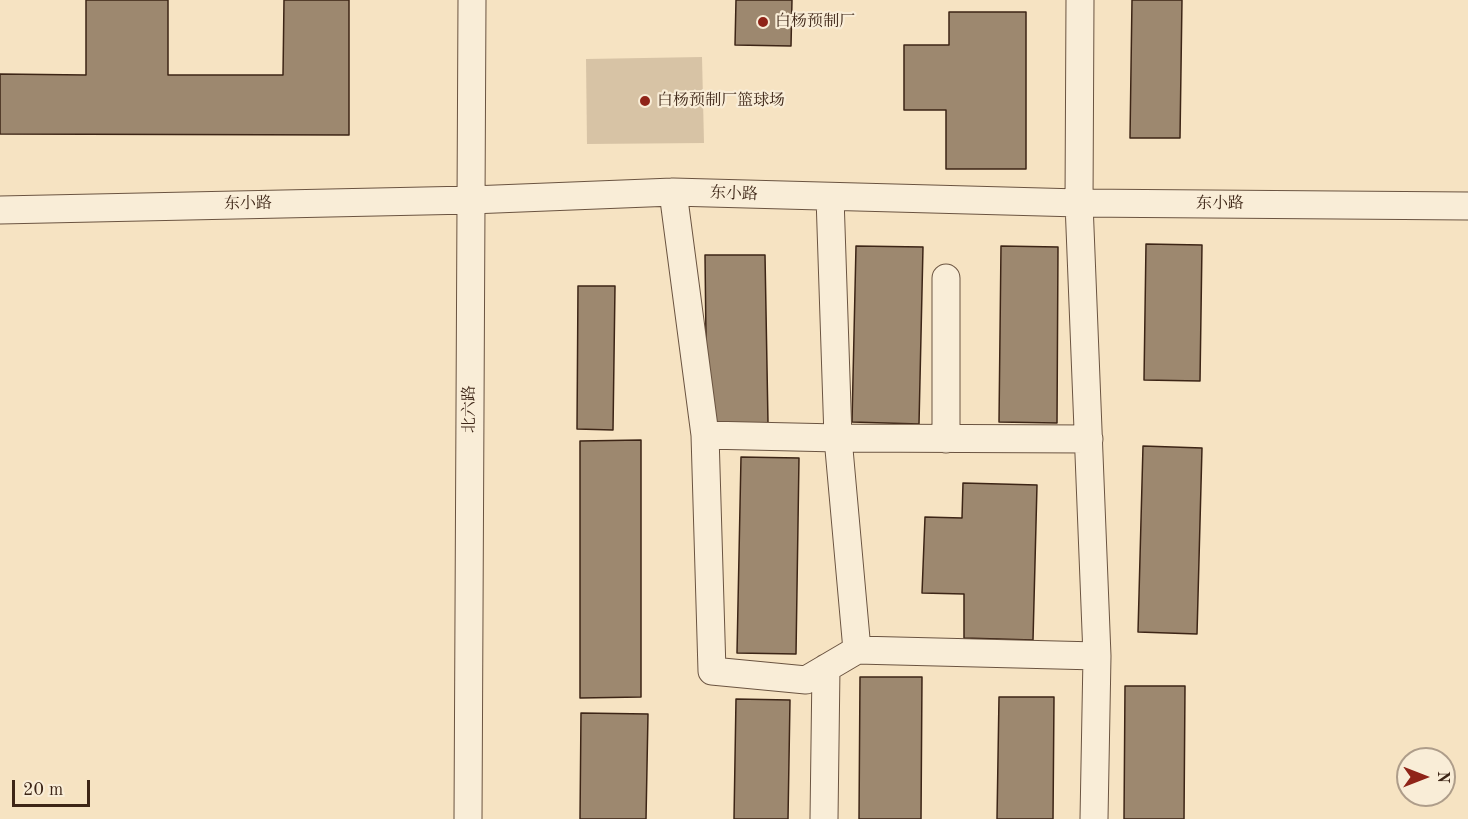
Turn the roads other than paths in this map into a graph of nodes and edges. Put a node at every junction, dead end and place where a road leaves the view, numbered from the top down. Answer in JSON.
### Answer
{"nodes":[{"id":1,"x":472,"y":0,"type":"edge"},
{"id":2,"x":1080,"y":0,"type":"edge"},
{"id":3,"x":673,"y":192,"type":"junction"},
{"id":4,"x":830,"y":197,"type":"junction"},
{"id":5,"x":471,"y":200,"type":"junction"},
{"id":6,"x":1079,"y":203,"type":"junction"},
{"id":7,"x":1468,"y":206,"type":"edge"},
{"id":8,"x":0,"y":210,"type":"edge"},
{"id":9,"x":946,"y":278,"type":"dead end"},
{"id":10,"x":705,"y":435,"type":"junction"},
{"id":11,"x":838,"y":438,"type":"junction"},
{"id":12,"x":946,"y":439,"type":"junction"},
{"id":13,"x":1089,"y":439,"type":"junction"},
{"id":14,"x":857,"y":650,"type":"junction"},
{"id":15,"x":1097,"y":656,"type":"junction"},
{"id":16,"x":826,"y":668,"type":"junction"},
{"id":17,"x":468,"y":819,"type":"edge"},
{"id":18,"x":824,"y":819,"type":"edge"},
{"id":19,"x":1094,"y":819,"type":"edge"}],
"edges":[{"from":1,"to":5,"type":"street","name":"北六路"},
{"from":2,"to":6,"type":"street"},
{"from":3,"to":4,"type":"street","name":"东小路"},
{"from":3,"to":5,"type":"street","name":"东小路"},
{"from":3,"to":10,"type":"street"},
{"from":4,"to":6,"type":"street","name":"东小路"},
{"from":4,"to":11,"type":"street"},
{"from":5,"to":8,"type":"street","name":"东小路"},
{"from":5,"to":17,"type":"street","name":"北六路"},
{"from":6,"to":7,"type":"street","name":"东小路"},
{"from":6,"to":13,"type":"street"},
{"from":9,"to":12,"type":"street"},
{"from":10,"to":11,"type":"street"},
{"from":10,"to":16,"type":"street"},
{"from":11,"to":12,"type":"street"},
{"from":11,"to":14,"type":"street"},
{"from":12,"to":13,"type":"street"},
{"from":13,"to":15,"type":"street"},
{"from":14,"to":15,"type":"street"},
{"from":14,"to":16,"type":"street"},
{"from":15,"to":19,"type":"street"},
{"from":16,"to":18,"type":"street"}]}
